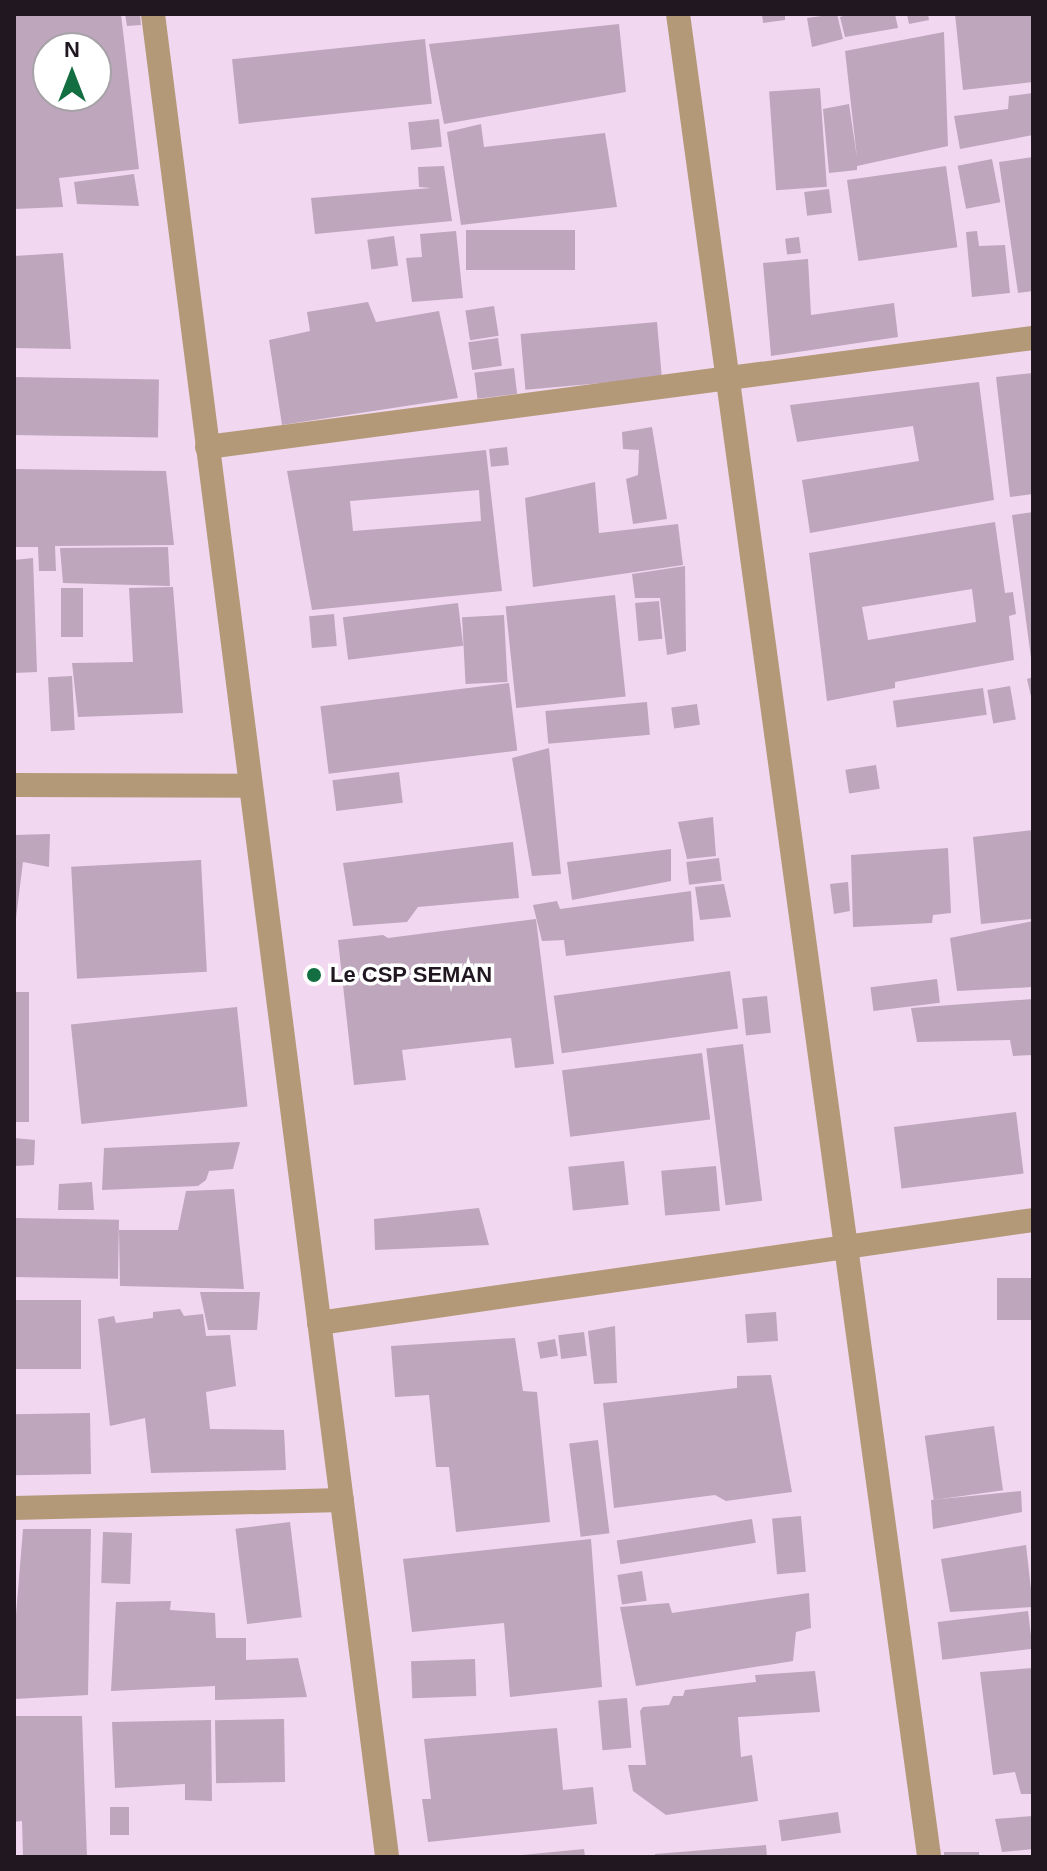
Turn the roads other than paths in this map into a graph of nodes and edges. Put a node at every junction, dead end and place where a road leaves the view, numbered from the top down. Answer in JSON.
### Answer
{"nodes":[{"id":1,"x":153,"y":14,"type":"edge"},
{"id":2,"x":678,"y":14,"type":"edge"},
{"id":3,"x":1033,"y":338,"type":"edge"},
{"id":4,"x":728,"y":380,"type":"junction"},
{"id":5,"x":207,"y":447,"type":"junction"},
{"id":6,"x":14,"y":785,"type":"edge"},
{"id":7,"x":250,"y":786,"type":"junction"},
{"id":8,"x":1033,"y":1220,"type":"edge"},
{"id":9,"x":846,"y":1247,"type":"junction"},
{"id":10,"x":319,"y":1323,"type":"junction"},
{"id":11,"x":342,"y":1500,"type":"junction"},
{"id":12,"x":14,"y":1508,"type":"edge"},
{"id":13,"x":387,"y":1857,"type":"edge"},
{"id":14,"x":929,"y":1857,"type":"edge"}],
"edges":[{"from":1,"to":5,"type":"street"},
{"from":2,"to":4,"type":"street"},
{"from":3,"to":4,"type":"street"},
{"from":4,"to":5,"type":"street"},
{"from":4,"to":9,"type":"street"},
{"from":5,"to":7,"type":"street"},
{"from":6,"to":7,"type":"street"},
{"from":7,"to":10,"type":"street"},
{"from":8,"to":9,"type":"street"},
{"from":9,"to":10,"type":"street"},
{"from":9,"to":14,"type":"street"},
{"from":10,"to":11,"type":"street"},
{"from":11,"to":12,"type":"street"},
{"from":11,"to":13,"type":"street"}]}
